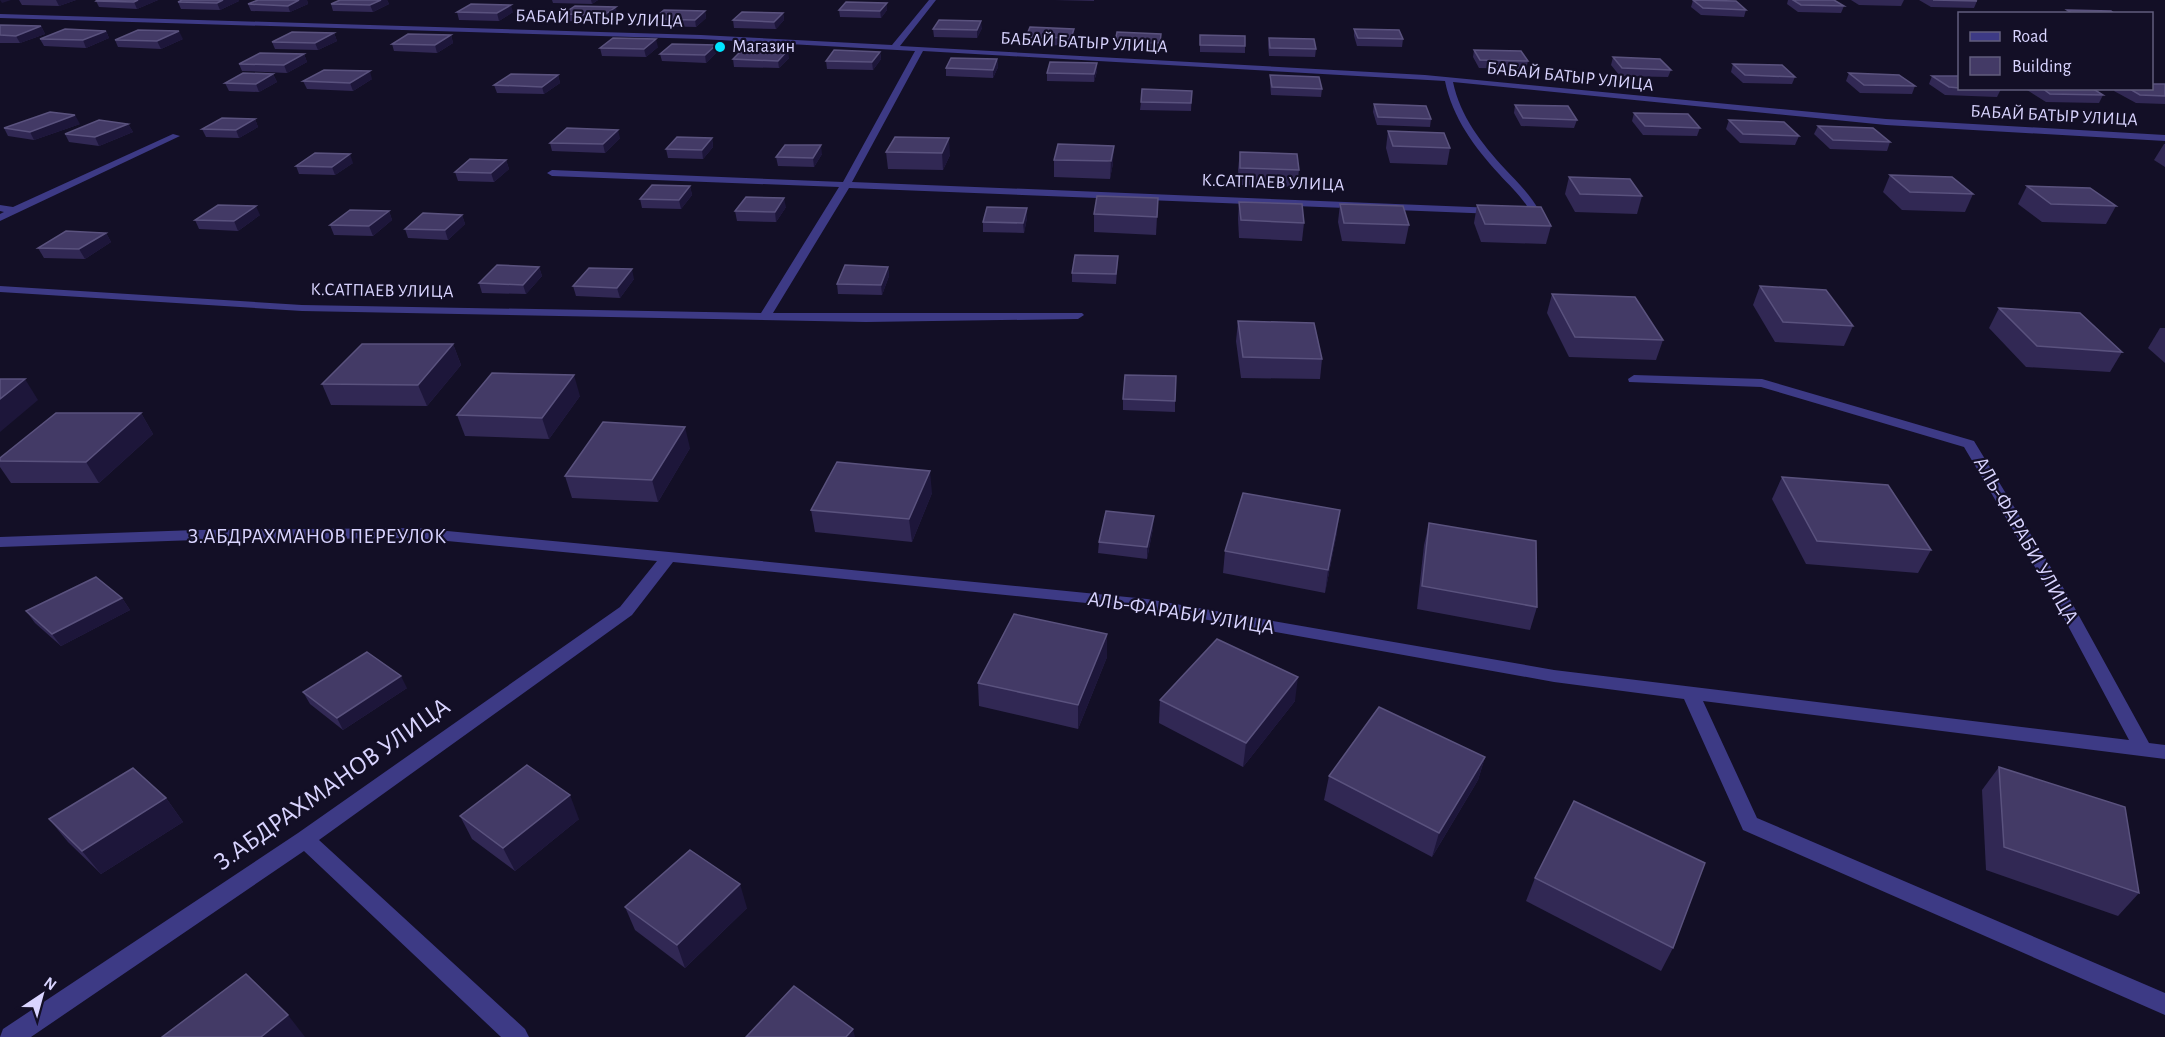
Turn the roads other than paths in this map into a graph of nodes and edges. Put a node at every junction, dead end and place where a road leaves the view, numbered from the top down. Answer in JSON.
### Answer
{"nodes":[{"id":1,"x":933,"y":0,"type":"edge"},
{"id":2,"x":0,"y":16,"type":"edge"},
{"id":3,"x":894,"y":48,"type":"junction"},
{"id":4,"x":920,"y":49,"type":"junction"},
{"id":5,"x":1448,"y":79,"type":"junction"},
{"id":6,"x":176,"y":136,"type":"dead end"},
{"id":7,"x":2165,"y":138,"type":"edge"},
{"id":8,"x":552,"y":173,"type":"dead end"},
{"id":9,"x":847,"y":184,"type":"junction"},
{"id":10,"x":0,"y":208,"type":"edge"},
{"id":11,"x":15,"y":210,"type":"junction"},
{"id":12,"x":1502,"y":211,"type":"edge"},
{"id":13,"x":1513,"y":211,"type":"edge"},
{"id":14,"x":0,"y":218,"type":"edge"},
{"id":15,"x":0,"y":289,"type":"edge"},
{"id":16,"x":1078,"y":315,"type":"dead end"},
{"id":17,"x":765,"y":316,"type":"junction"},
{"id":18,"x":1634,"y":379,"type":"dead end"},
{"id":19,"x":0,"y":542,"type":"edge"},
{"id":20,"x":669,"y":557,"type":"junction"},
{"id":21,"x":1690,"y":692,"type":"junction"},
{"id":22,"x":2143,"y":749,"type":"junction"},
{"id":23,"x":2165,"y":752,"type":"edge"},
{"id":24,"x":305,"y":839,"type":"junction"},
{"id":25,"x":2165,"y":1004,"type":"edge"},
{"id":26,"x":11,"y":1037,"type":"edge"},
{"id":27,"x":517,"y":1037,"type":"edge"}],
"edges":[{"from":1,"to":3,"type":"street"},
{"from":2,"to":3,"type":"street","name":"БАБАЙ БАТЫР УЛИЦА"},
{"from":3,"to":4,"type":"street","name":"БАБАЙ БАТЫР УЛИЦА"},
{"from":4,"to":5,"type":"street","name":"БАБАЙ БАТЫР УЛИЦА"},
{"from":4,"to":9,"type":"street"},
{"from":5,"to":7,"type":"street","name":"БАБАЙ БАТЫР УЛИЦА"},
{"from":5,"to":13,"type":"street"},
{"from":6,"to":11,"type":"street"},
{"from":8,"to":9,"type":"street","name":"К.САТПАЕВ УЛИЦА"},
{"from":9,"to":12,"type":"street","name":"К.САТПАЕВ УЛИЦА"},
{"from":9,"to":17,"type":"street"},
{"from":10,"to":11,"type":"street"},
{"from":11,"to":14,"type":"street"},
{"from":15,"to":17,"type":"street","name":"К.САТПАЕВ УЛИЦА"},
{"from":16,"to":17,"type":"street","name":"К.САТПАЕВ УЛИЦА"},
{"from":18,"to":22,"type":"street","name":"АЛЬ-ФАРАБИ УЛИЦА"},
{"from":19,"to":20,"type":"street","name":"З.АБДРАХМАНОВ ПЕРЕУЛОК"},
{"from":20,"to":21,"type":"street","name":"АЛЬ-ФАРАБИ УЛИЦА"},
{"from":20,"to":24,"type":"street","name":"З.АБДРАХМАНОВ УЛИЦА"},
{"from":21,"to":22,"type":"street","name":"АЛЬ-ФАРАБИ УЛИЦА"},
{"from":21,"to":25,"type":"street"},
{"from":22,"to":23,"type":"street","name":"АЛЬ-ФАРАБИ УЛИЦА"},
{"from":24,"to":26,"type":"street","name":"З.АБДРАХМАНОВ УЛИЦА"},
{"from":24,"to":27,"type":"street"}]}
